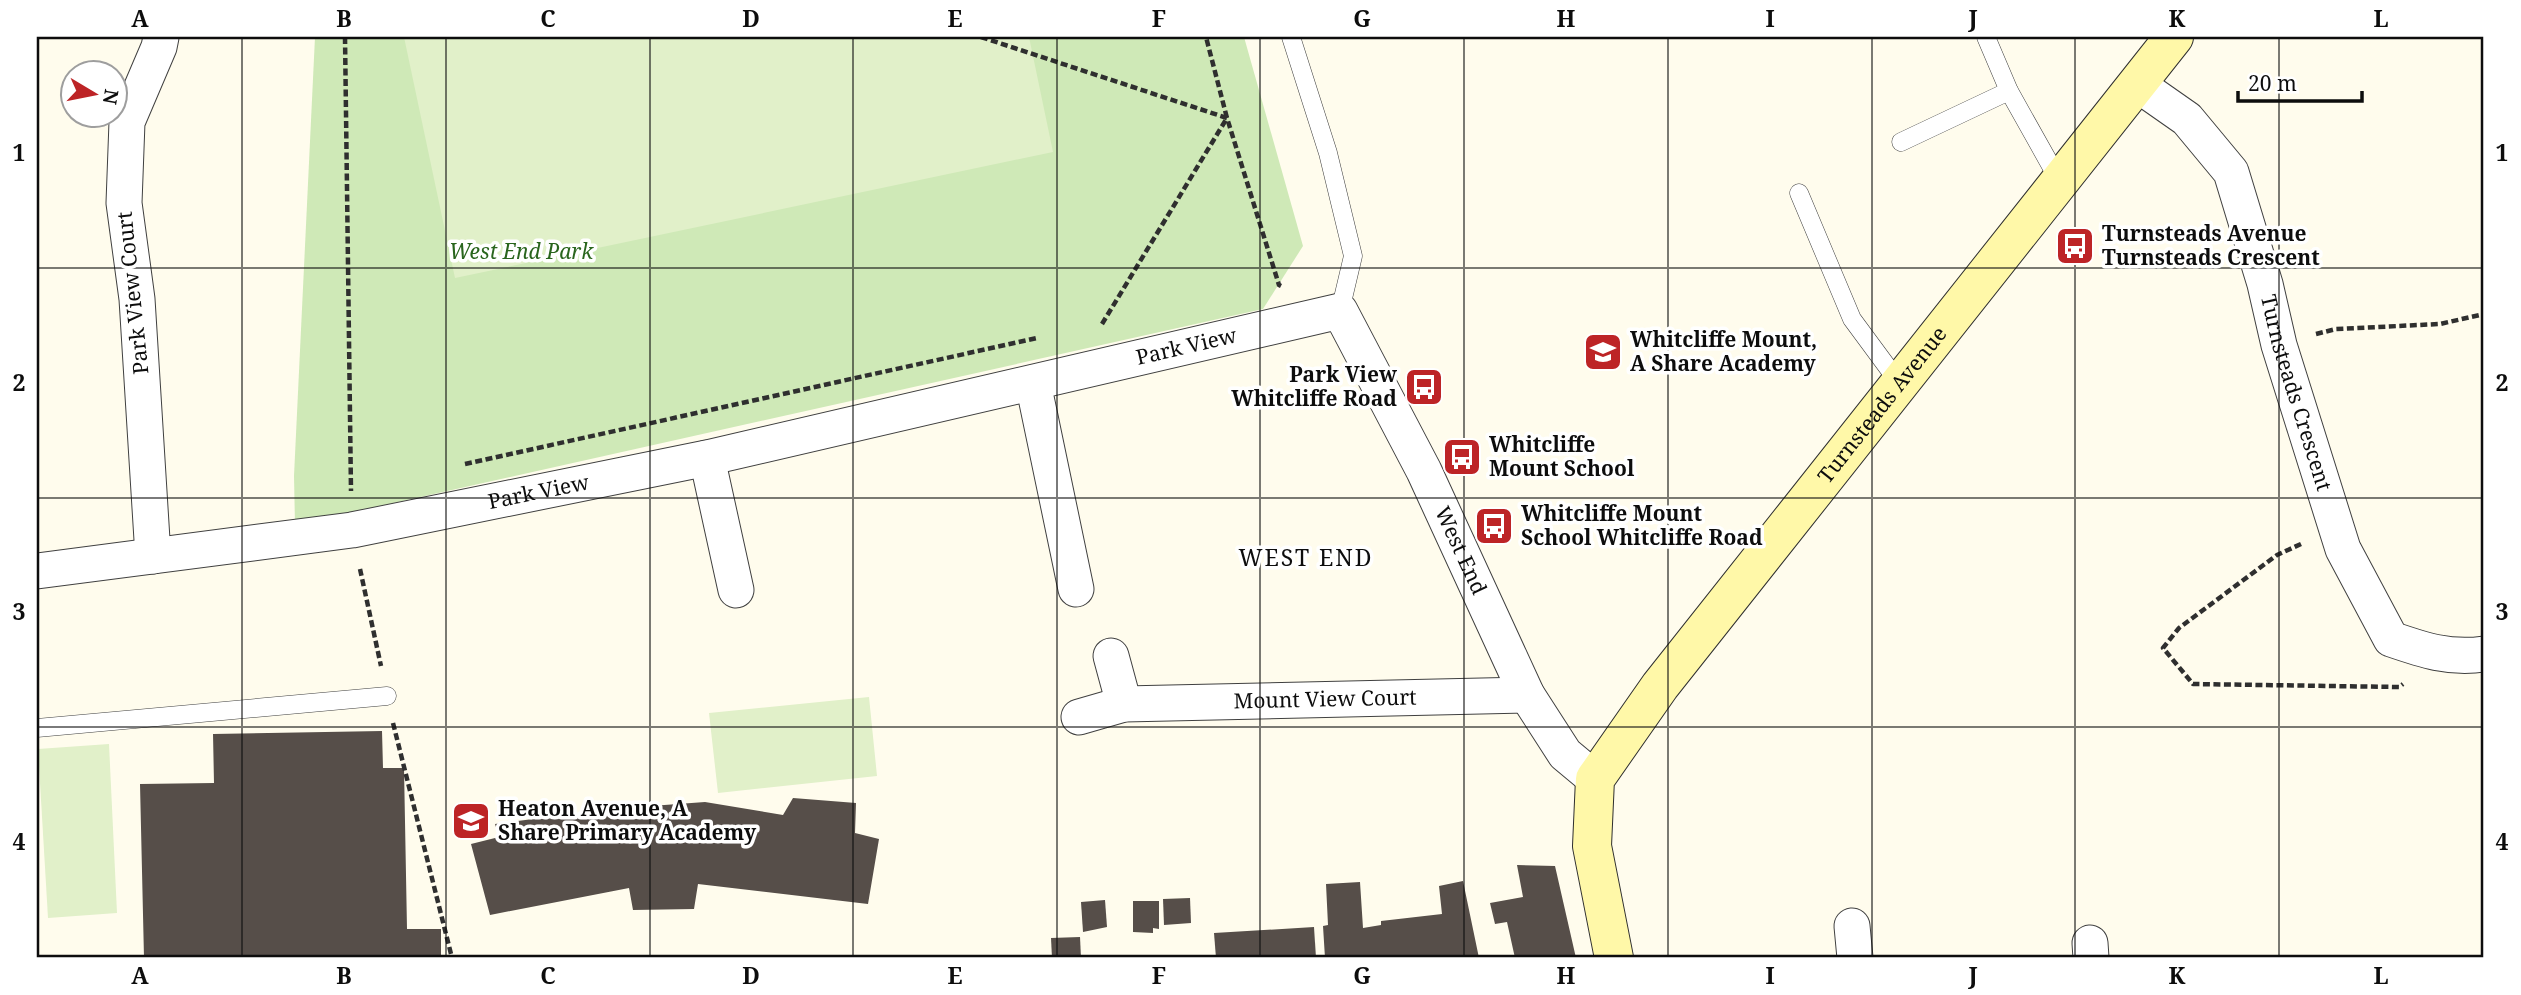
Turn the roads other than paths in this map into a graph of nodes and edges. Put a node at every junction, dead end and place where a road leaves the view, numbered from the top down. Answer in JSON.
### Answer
{"nodes":[{"id":1,"x":159,"y":37,"type":"edge"},
{"id":2,"x":1290,"y":37,"type":"edge"},
{"id":3,"x":1986,"y":37,"type":"edge"},
{"id":4,"x":2174,"y":37,"type":"edge"},
{"id":5,"x":2137,"y":84,"type":"junction"},
{"id":6,"x":2009,"y":92,"type":"junction"},
{"id":7,"x":1900,"y":142,"type":"dead end"},
{"id":8,"x":2060,"y":182,"type":"junction"},
{"id":9,"x":1799,"y":192,"type":"dead end"},
{"id":10,"x":1340,"y":312,"type":"junction"},
{"id":11,"x":1033,"y":383,"type":"junction"},
{"id":12,"x":1900,"y":384,"type":"junction"},
{"id":13,"x":707,"y":458,"type":"junction"},
{"id":14,"x":153,"y":556,"type":"junction"},
{"id":15,"x":37,"y":571,"type":"edge"},
{"id":16,"x":1076,"y":589,"type":"dead end"},
{"id":17,"x":736,"y":590,"type":"dead end"},
{"id":18,"x":2484,"y":654,"type":"edge"},
{"id":19,"x":1111,"y":656,"type":"dead end"},
{"id":20,"x":1527,"y":695,"type":"junction"},
{"id":21,"x":387,"y":696,"type":"dead end"},
{"id":22,"x":1124,"y":704,"type":"junction"},
{"id":23,"x":1079,"y":717,"type":"dead end"},
{"id":24,"x":37,"y":728,"type":"edge"},
{"id":25,"x":1595,"y":779,"type":"junction"},
{"id":26,"x":1614,"y":958,"type":"edge"}],
"edges":[{"from":1,"to":14,"type":"street","name":"Park View Court"},
{"from":2,"to":10,"type":"lane"},
{"from":3,"to":6,"type":"lane"},
{"from":4,"to":5,"type":"main road","name":"Turnsteads Avenue"},
{"from":5,"to":8,"type":"main road","name":"Turnsteads Avenue"},
{"from":5,"to":18,"type":"street","name":"Turnsteads Crescent"},
{"from":6,"to":7,"type":"lane"},
{"from":6,"to":8,"type":"lane"},
{"from":8,"to":12,"type":"main road","name":"Turnsteads Avenue"},
{"from":9,"to":12,"type":"lane"},
{"from":10,"to":11,"type":"street","name":"Park View"},
{"from":10,"to":20,"type":"street","name":"West End"},
{"from":11,"to":13,"type":"street","name":"Park View"},
{"from":11,"to":16,"type":"street"},
{"from":12,"to":25,"type":"main road","name":"Turnsteads Avenue"},
{"from":13,"to":14,"type":"street","name":"Park View"},
{"from":13,"to":17,"type":"street"},
{"from":14,"to":15,"type":"street","name":"Park View"},
{"from":19,"to":22,"type":"street"},
{"from":20,"to":22,"type":"street","name":"Mount View Court"},
{"from":20,"to":25,"type":"street","name":"West End"},
{"from":21,"to":24,"type":"lane"},
{"from":22,"to":23,"type":"street","name":"Mount View Court"},
{"from":25,"to":26,"type":"main road"}]}
